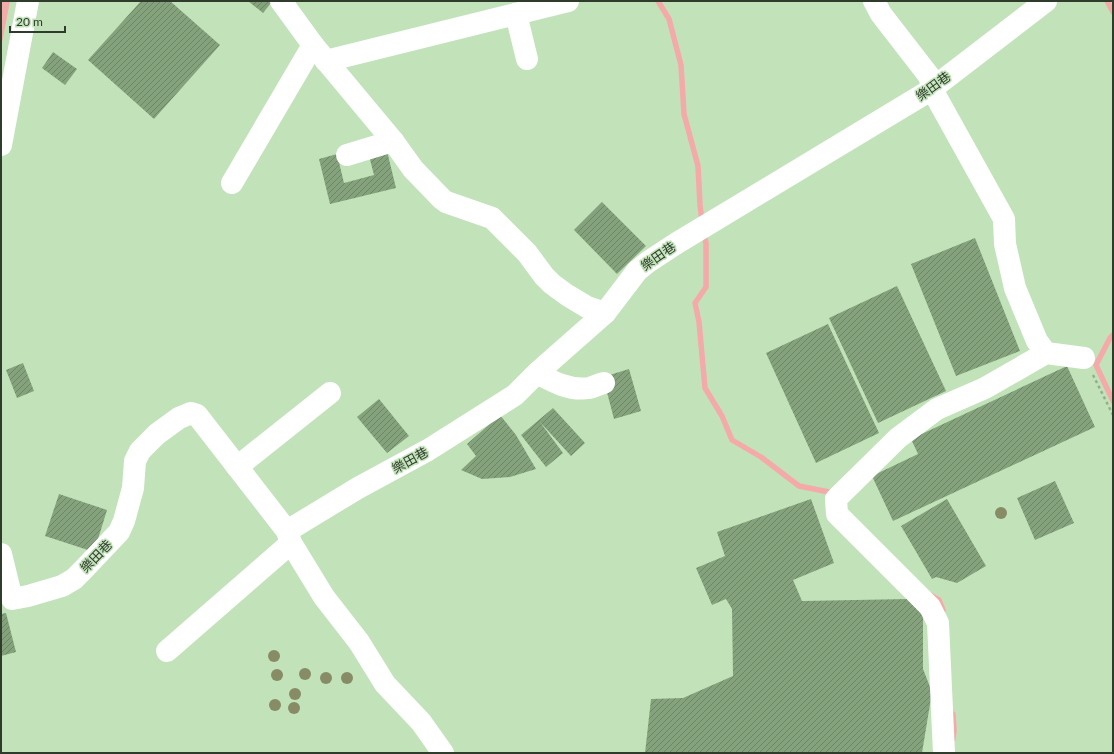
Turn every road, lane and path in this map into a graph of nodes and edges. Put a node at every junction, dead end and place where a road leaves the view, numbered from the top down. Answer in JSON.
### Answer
{"nodes":[{"id":1,"x":28,"y":1,"type":"edge"},
{"id":2,"x":281,"y":1,"type":"edge"},
{"id":3,"x":568,"y":1,"type":"edge"},
{"id":4,"x":874,"y":1,"type":"edge"},
{"id":5,"x":1046,"y":1,"type":"edge"},
{"id":6,"x":511,"y":10,"type":"edge"},
{"id":7,"x":320,"y":53,"type":"junction"},
{"id":8,"x":527,"y":58,"type":"dead end"},
{"id":9,"x":932,"y":87,"type":"junction"},
{"id":10,"x":394,"y":141,"type":"junction"},
{"id":11,"x":1,"y":145,"type":"edge"},
{"id":12,"x":347,"y":155,"type":"dead end"},
{"id":13,"x":232,"y":183,"type":"dead end"},
{"id":14,"x":605,"y":313,"type":"junction"},
{"id":15,"x":1046,"y":353,"type":"junction"},
{"id":16,"x":1084,"y":358,"type":"joint"},
{"id":17,"x":537,"y":373,"type":"junction"},
{"id":18,"x":604,"y":383,"type":"dead end"},
{"id":19,"x":330,"y":394,"type":"dead end"},
{"id":20,"x":1113,"y":415,"type":"edge"},
{"id":21,"x":237,"y":467,"type":"junction"},
{"id":22,"x":289,"y":537,"type":"junction"},
{"id":23,"x":1,"y":554,"type":"edge"},
{"id":24,"x":168,"y":651,"type":"dead end"},
{"id":25,"x":443,"y":753,"type":"edge"},
{"id":26,"x":944,"y":753,"type":"edge"}],
"edges":[{"from":1,"to":11,"type":"street"},
{"from":2,"to":7,"type":"street"},
{"from":3,"to":6,"type":"street"},
{"from":4,"to":9,"type":"street"},
{"from":5,"to":9,"type":"street","name":"樂田巷"},
{"from":6,"to":7,"type":"street"},
{"from":6,"to":8,"type":"street"},
{"from":7,"to":10,"type":"street"},
{"from":7,"to":13,"type":"street"},
{"from":9,"to":14,"type":"street","name":"樂田巷"},
{"from":9,"to":15,"type":"street"},
{"from":10,"to":12,"type":"street"},
{"from":10,"to":14,"type":"street"},
{"from":14,"to":17,"type":"street","name":"樂田巷"},
{"from":15,"to":16,"type":"street"},
{"from":15,"to":26,"type":"street"},
{"from":16,"to":20,"type":"path"},
{"from":17,"to":18,"type":"street"},
{"from":17,"to":22,"type":"street","name":"樂田巷"},
{"from":19,"to":21,"type":"street"},
{"from":21,"to":22,"type":"street","name":"樂田巷"},
{"from":21,"to":23,"type":"street","name":"樂田巷"},
{"from":22,"to":24,"type":"street"},
{"from":22,"to":25,"type":"street","name":"樂田巷"}]}
